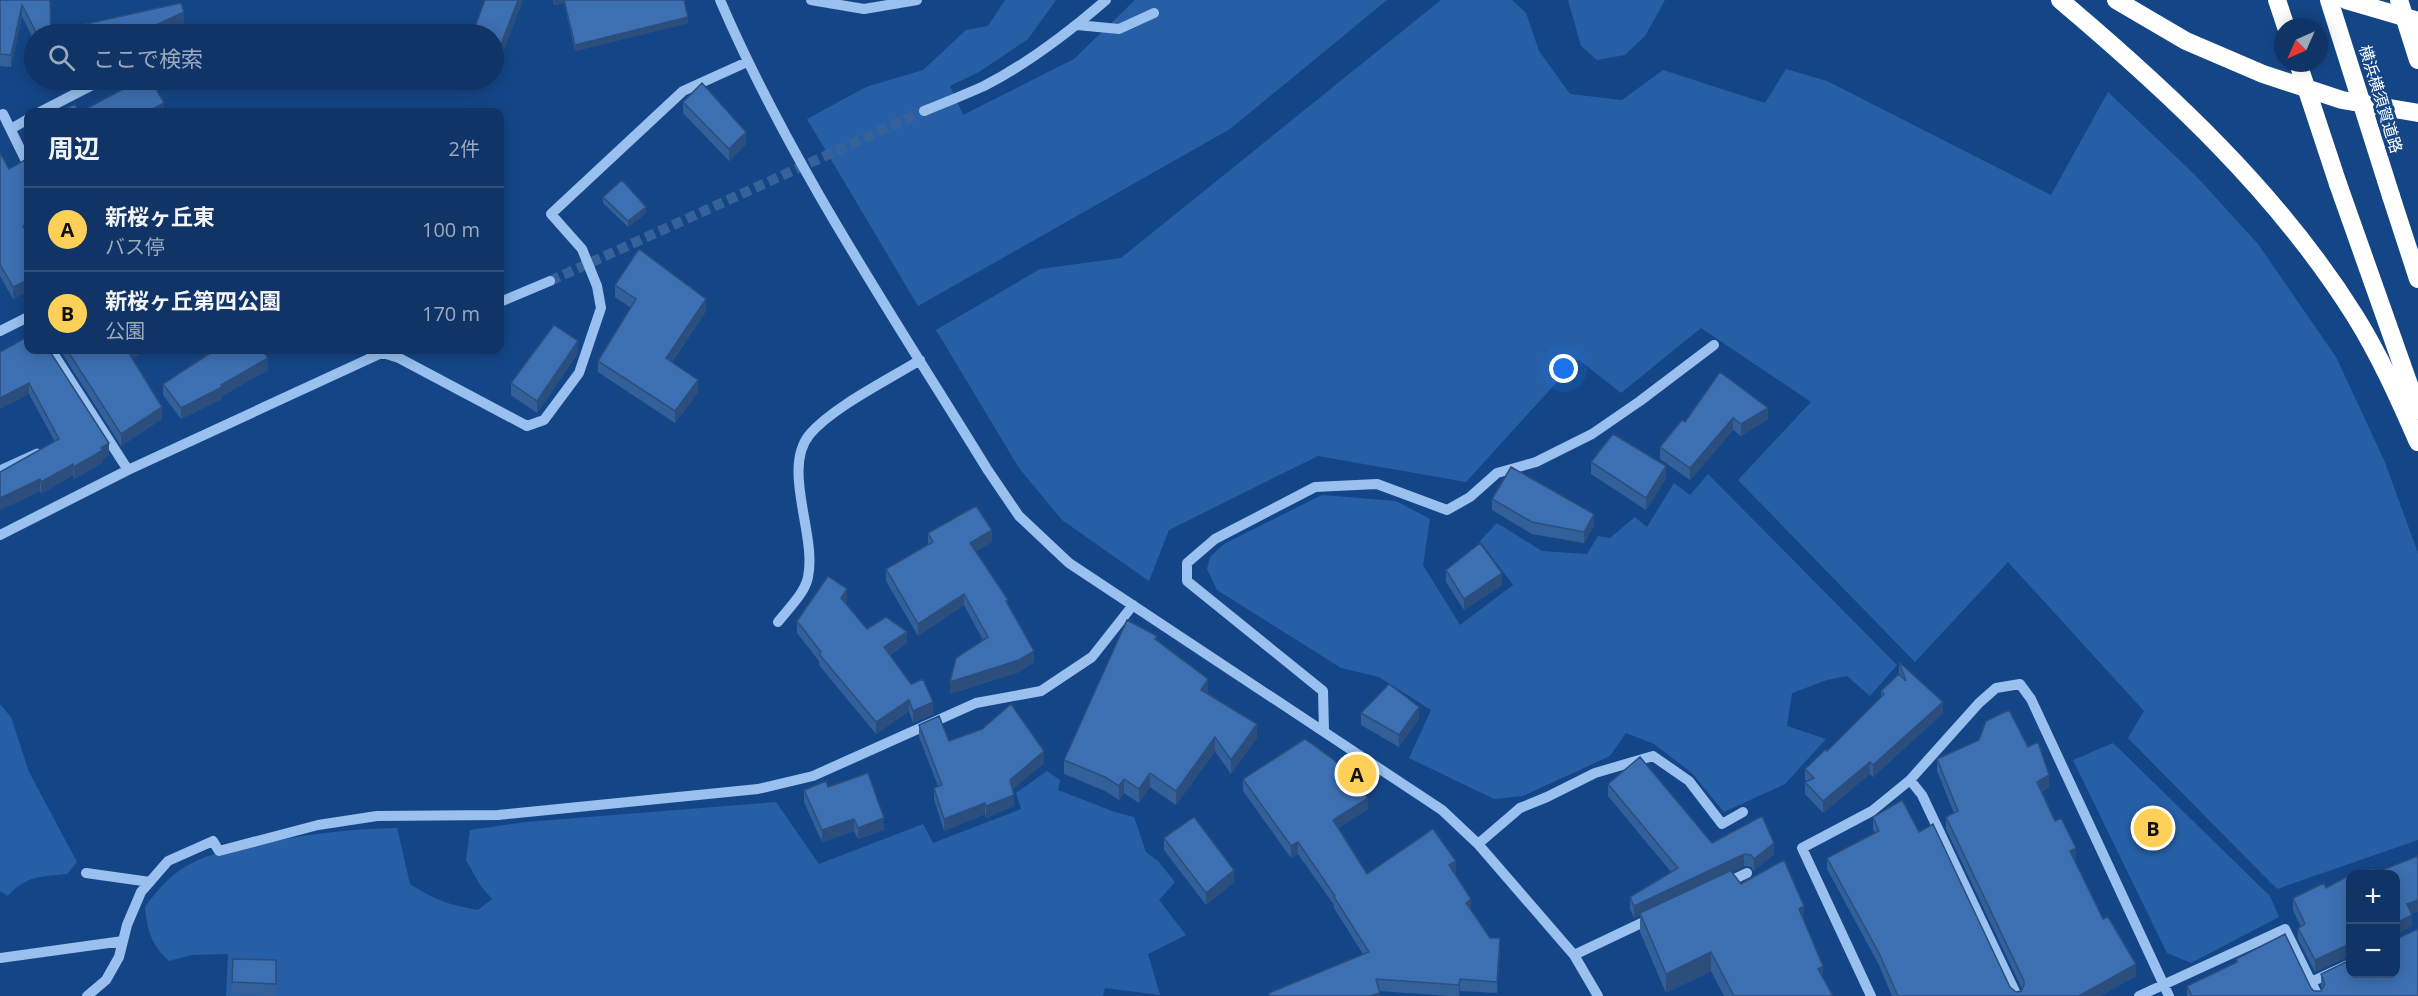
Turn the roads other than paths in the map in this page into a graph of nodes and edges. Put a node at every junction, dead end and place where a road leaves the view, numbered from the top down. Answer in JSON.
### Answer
{"nodes":[{"id":1,"x":720,"y":0,"type":"edge"},
{"id":2,"x":811,"y":0,"type":"edge"},
{"id":3,"x":917,"y":0,"type":"edge"},
{"id":4,"x":1106,"y":0,"type":"edge"},
{"id":5,"x":2060,"y":0,"type":"edge"},
{"id":6,"x":2116,"y":0,"type":"edge"},
{"id":7,"x":2277,"y":0,"type":"edge"},
{"id":8,"x":2329,"y":0,"type":"edge"},
{"id":9,"x":2346,"y":0,"type":"edge"},
{"id":10,"x":2399,"y":0,"type":"edge"},
{"id":11,"x":1154,"y":13,"type":"dead end"},
{"id":12,"x":2283,"y":18,"type":"edge"},
{"id":13,"x":2418,"y":21,"type":"edge"},
{"id":14,"x":1077,"y":25,"type":"junction"},
{"id":15,"x":2418,"y":60,"type":"edge"},
{"id":16,"x":747,"y":62,"type":"junction"},
{"id":17,"x":2301,"y":72,"type":"edge"},
{"id":18,"x":83,"y":90,"type":"edge"},
{"id":19,"x":48,"y":108,"type":"edge"},
{"id":20,"x":924,"y":111,"type":"tunnel mouth"},
{"id":21,"x":2418,"y":113,"type":"edge"},
{"id":22,"x":3,"y":114,"type":"dead end"},
{"id":23,"x":24,"y":121,"type":"edge"},
{"id":24,"x":10,"y":129,"type":"junction"},
{"id":25,"x":24,"y":157,"type":"edge"},
{"id":26,"x":2418,"y":279,"type":"edge"},
{"id":27,"x":550,"y":281,"type":"tunnel mouth"},
{"id":28,"x":504,"y":300,"type":"edge"},
{"id":29,"x":24,"y":319,"type":"edge"},
{"id":30,"x":0,"y":331,"type":"edge"},
{"id":31,"x":1714,"y":345,"type":"dead end"},
{"id":32,"x":54,"y":354,"type":"edge"},
{"id":33,"x":379,"y":354,"type":"edge"},
{"id":34,"x":392,"y":354,"type":"edge"},
{"id":35,"x":920,"y":360,"type":"junction"},
{"id":36,"x":2418,"y":410,"type":"edge"},
{"id":37,"x":2418,"y":442,"type":"edge"},
{"id":38,"x":128,"y":470,"type":"junction"},
{"id":39,"x":0,"y":535,"type":"edge"},
{"id":40,"x":1134,"y":604,"type":"junction"},
{"id":41,"x":778,"y":622,"type":"dead end"},
{"id":42,"x":1324,"y":730,"type":"junction"},
{"id":43,"x":1910,"y":780,"type":"junction"},
{"id":44,"x":1743,"y":812,"type":"dead end"},
{"id":45,"x":1478,"y":844,"type":"junction"},
{"id":46,"x":86,"y":873,"type":"dead end"},
{"id":47,"x":1747,"y":873,"type":"dead end"},
{"id":48,"x":150,"y":882,"type":"junction"},
{"id":49,"x":1717,"y":888,"type":"edge"},
{"id":50,"x":1666,"y":912,"type":"edge"},
{"id":51,"x":123,"y":941,"type":"junction"},
{"id":52,"x":1574,"y":955,"type":"junction"},
{"id":53,"x":0,"y":958,"type":"edge"},
{"id":54,"x":2346,"y":966,"type":"edge"},
{"id":55,"x":2311,"y":982,"type":"junction"},
{"id":56,"x":2164,"y":985,"type":"junction"},
{"id":57,"x":87,"y":996,"type":"edge"},
{"id":58,"x":1598,"y":996,"type":"edge"},
{"id":59,"x":1871,"y":996,"type":"edge"},
{"id":60,"x":2017,"y":996,"type":"edge"},
{"id":61,"x":2139,"y":996,"type":"edge"},
{"id":62,"x":2169,"y":996,"type":"edge"},
{"id":63,"x":2318,"y":996,"type":"edge"}],
"edges":[{"from":1,"to":16,"type":"street"},
{"from":2,"to":3,"type":"street"},
{"from":4,"to":14,"type":"street"},
{"from":5,"to":37,"type":"highway"},
{"from":6,"to":21,"type":"highway"},
{"from":7,"to":12,"type":"highway"},
{"from":8,"to":26,"type":"highway","name":"横浜横須賀道路","bridge":true},
{"from":9,"to":13,"type":"highway"},
{"from":10,"to":15,"type":"highway","bridge":true},
{"from":11,"to":14,"type":"street"},
{"from":14,"to":20,"type":"street"},
{"from":16,"to":34,"type":"street"},
{"from":16,"to":35,"type":"street"},
{"from":17,"to":36,"type":"highway","bridge":true},
{"from":18,"to":19,"type":"street"},
{"from":22,"to":24,"type":"street"},
{"from":23,"to":24,"type":"street"},
{"from":24,"to":25,"type":"street"},
{"from":27,"to":28,"type":"street"},
{"from":29,"to":30,"type":"street"},
{"from":31,"to":42,"type":"street"},
{"from":32,"to":38,"type":"street"},
{"from":33,"to":38,"type":"street"},
{"from":35,"to":40,"type":"street"},
{"from":35,"to":41,"type":"street"},
{"from":38,"to":39,"type":"street"},
{"from":40,"to":42,"type":"street"},
{"from":40,"to":48,"type":"street"},
{"from":42,"to":45,"type":"street"},
{"from":43,"to":56,"type":"street"},
{"from":43,"to":59,"type":"street"},
{"from":43,"to":60,"type":"street"},
{"from":44,"to":45,"type":"street"},
{"from":45,"to":52,"type":"street"},
{"from":46,"to":48,"type":"street"},
{"from":47,"to":49,"type":"street"},
{"from":48,"to":51,"type":"street"},
{"from":50,"to":52,"type":"street"},
{"from":51,"to":53,"type":"street"},
{"from":51,"to":57,"type":"street"},
{"from":52,"to":58,"type":"street"},
{"from":54,"to":55,"type":"street"},
{"from":55,"to":56,"type":"street"},
{"from":55,"to":63,"type":"street"},
{"from":56,"to":61,"type":"street"},
{"from":56,"to":62,"type":"street"}]}
